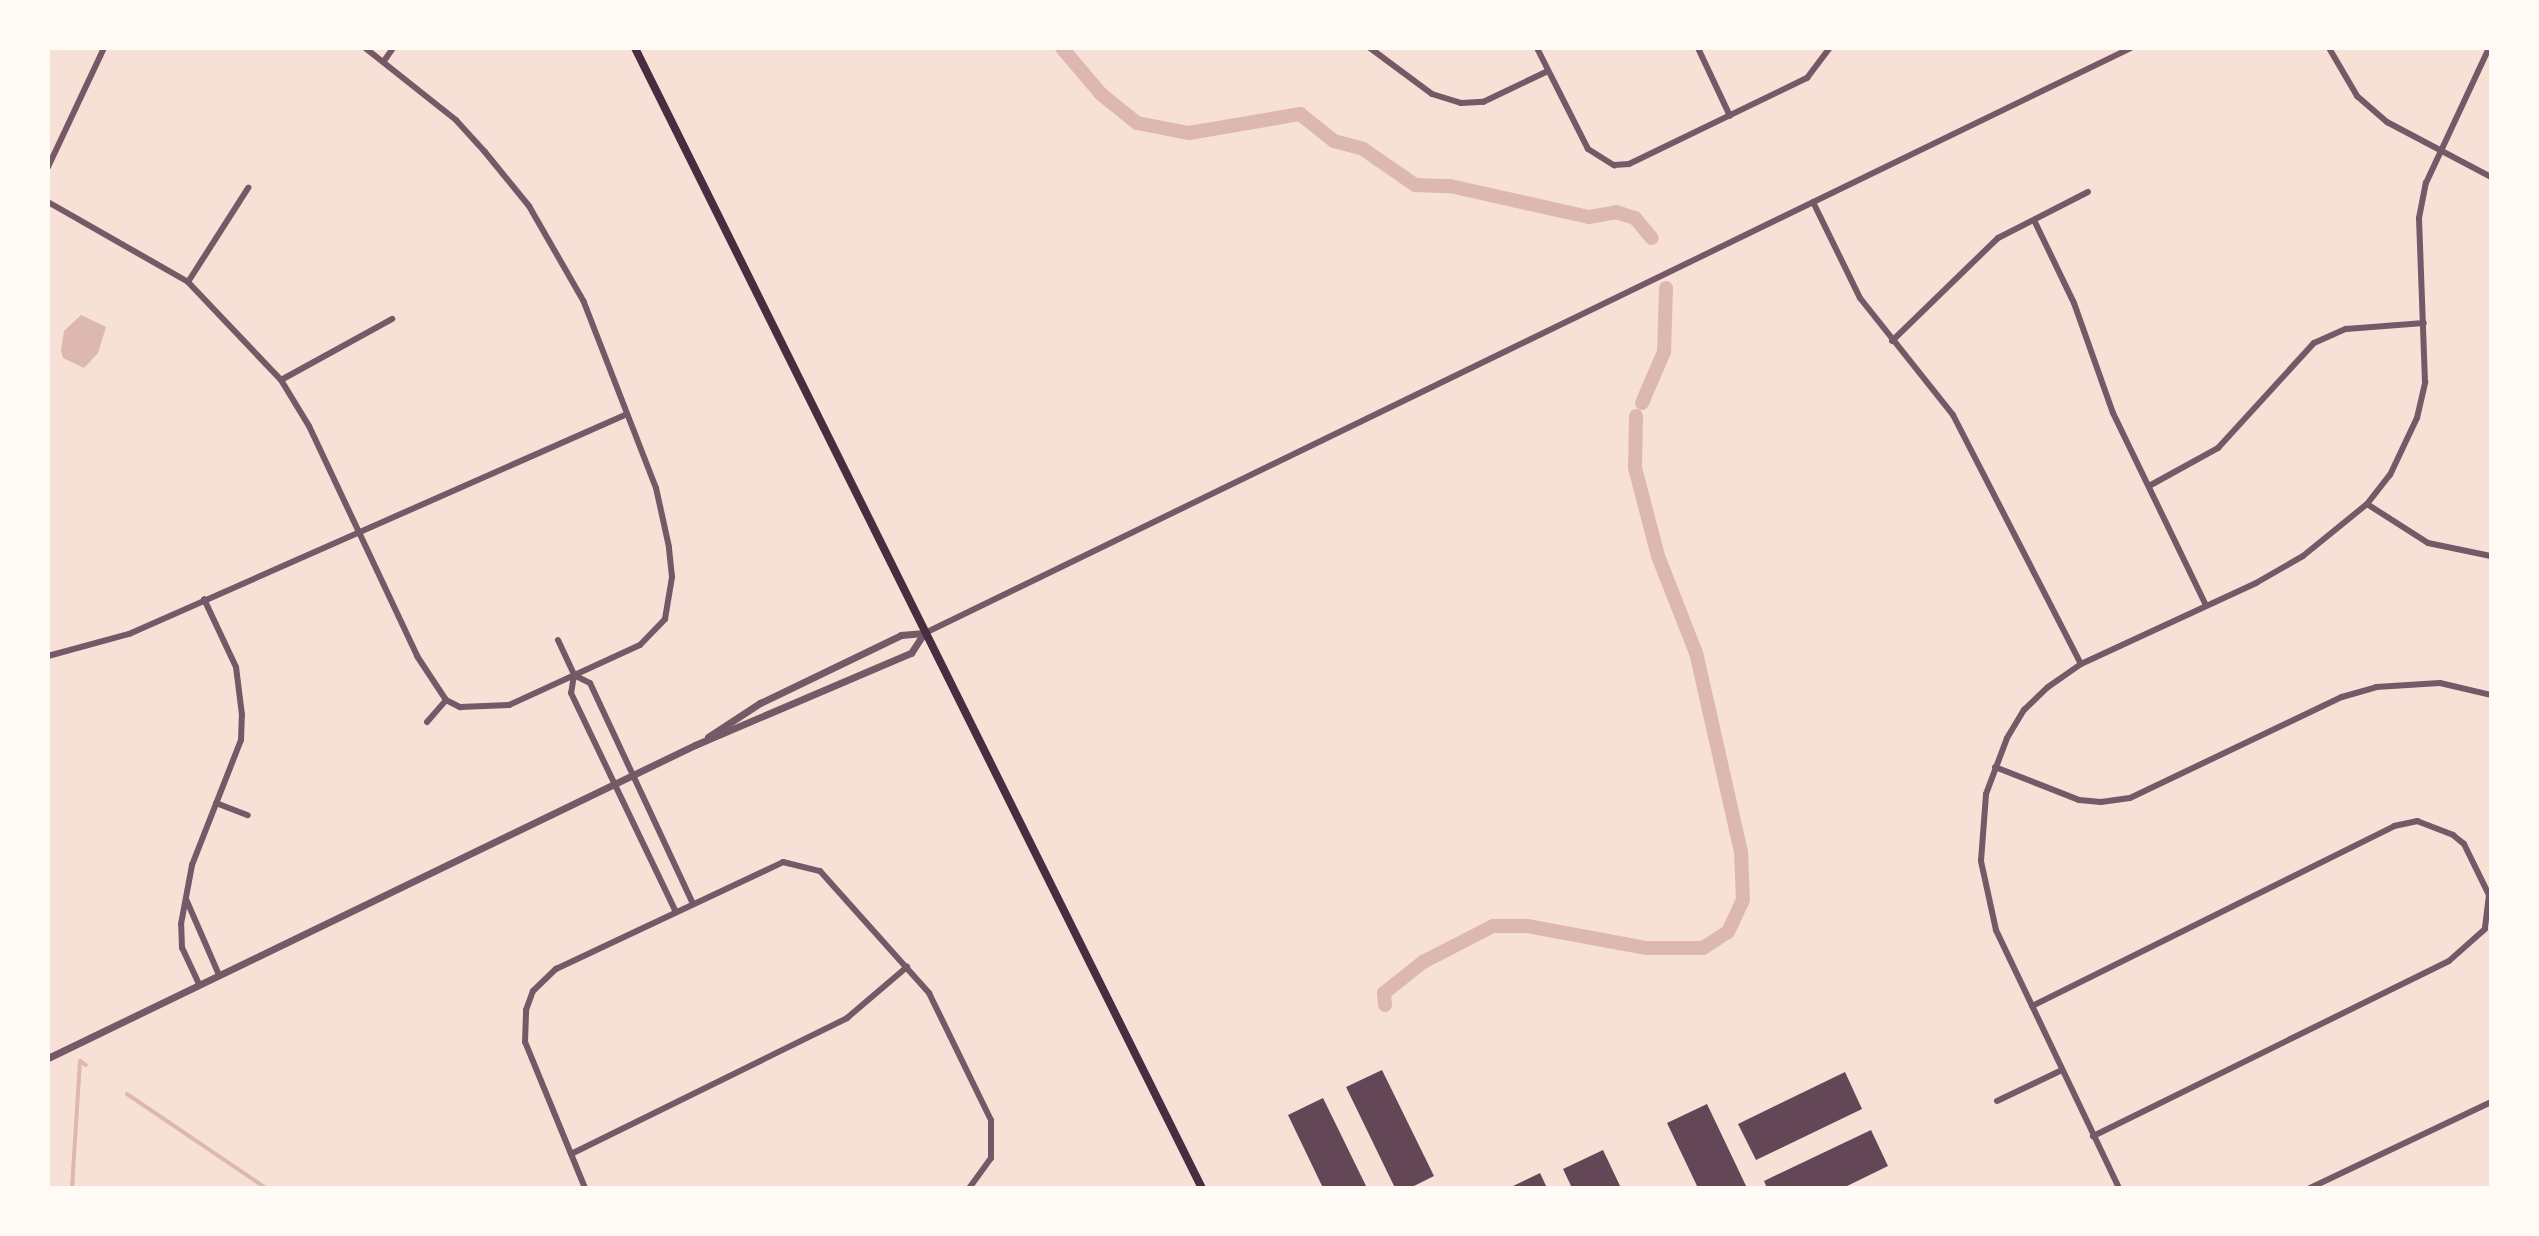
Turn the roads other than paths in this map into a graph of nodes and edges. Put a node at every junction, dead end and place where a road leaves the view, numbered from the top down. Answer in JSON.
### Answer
{"nodes":[{"id":1,"x":104,"y":48,"type":"edge"},
{"id":2,"x":365,"y":48,"type":"edge"},
{"id":3,"x":393,"y":48,"type":"edge"},
{"id":4,"x":635,"y":48,"type":"edge"},
{"id":5,"x":1370,"y":48,"type":"edge"},
{"id":6,"x":1537,"y":48,"type":"edge"},
{"id":7,"x":1698,"y":48,"type":"edge"},
{"id":8,"x":1830,"y":48,"type":"edge"},
{"id":9,"x":2131,"y":48,"type":"edge"},
{"id":10,"x":2329,"y":48,"type":"edge"},
{"id":11,"x":2489,"y":48,"type":"edge"},
{"id":12,"x":384,"y":61,"type":"junction"},
{"id":13,"x":1548,"y":71,"type":"junction"},
{"id":14,"x":1730,"y":116,"type":"junction"},
{"id":15,"x":2440,"y":151,"type":"junction"},
{"id":16,"x":48,"y":167,"type":"edge"},
{"id":17,"x":2491,"y":177,"type":"edge"},
{"id":18,"x":248,"y":188,"type":"dead end"},
{"id":19,"x":2088,"y":192,"type":"dead end"},
{"id":20,"x":48,"y":202,"type":"edge"},
{"id":21,"x":1813,"y":202,"type":"junction"},
{"id":22,"x":2034,"y":220,"type":"junction"},
{"id":23,"x":188,"y":282,"type":"junction"},
{"id":24,"x":392,"y":319,"type":"dead end"},
{"id":25,"x":2424,"y":323,"type":"junction"},
{"id":26,"x":1892,"y":341,"type":"junction"},
{"id":27,"x":281,"y":380,"type":"junction"},
{"id":28,"x":627,"y":414,"type":"junction"},
{"id":29,"x":2149,"y":486,"type":"junction"},
{"id":30,"x":2367,"y":504,"type":"junction"},
{"id":31,"x":360,"y":534,"type":"junction"},
{"id":32,"x":2491,"y":556,"type":"edge"},
{"id":33,"x":204,"y":599,"type":"junction"},
{"id":34,"x":2206,"y":605,"type":"junction"},
{"id":35,"x":924,"y":633,"type":"junction"},
{"id":36,"x":558,"y":640,"type":"dead end"},
{"id":37,"x":48,"y":656,"type":"edge"},
{"id":38,"x":2081,"y":664,"type":"junction"},
{"id":39,"x":574,"y":675,"type":"junction"},
{"id":40,"x":2491,"y":695,"type":"edge"},
{"id":41,"x":446,"y":700,"type":"junction"},
{"id":42,"x":427,"y":722,"type":"dead end"},
{"id":43,"x":695,"y":745,"type":"junction"},
{"id":44,"x":1995,"y":767,"type":"junction"},
{"id":45,"x":631,"y":775,"type":"junction"},
{"id":46,"x":614,"y":784,"type":"junction"},
{"id":47,"x":216,"y":803,"type":"junction"},
{"id":48,"x":248,"y":815,"type":"dead end"},
{"id":49,"x":186,"y":899,"type":"junction"},
{"id":50,"x":692,"y":902,"type":"junction"},
{"id":51,"x":675,"y":910,"type":"junction"},
{"id":52,"x":907,"y":967,"type":"junction"},
{"id":53,"x":219,"y":975,"type":"junction"},
{"id":54,"x":199,"y":984,"type":"junction"},
{"id":55,"x":2032,"y":1006,"type":"junction"},
{"id":56,"x":48,"y":1058,"type":"edge"},
{"id":57,"x":2062,"y":1070,"type":"junction"},
{"id":58,"x":1997,"y":1101,"type":"dead end"},
{"id":59,"x":2491,"y":1102,"type":"edge"},
{"id":60,"x":2093,"y":1136,"type":"junction"},
{"id":61,"x":571,"y":1154,"type":"junction"},
{"id":62,"x":585,"y":1188,"type":"edge"},
{"id":63,"x":969,"y":1188,"type":"edge"},
{"id":64,"x":1202,"y":1188,"type":"edge"},
{"id":65,"x":2119,"y":1188,"type":"edge"},
{"id":66,"x":2310,"y":1188,"type":"edge"}],
"edges":[{"from":1,"to":16,"type":"street"},
{"from":2,"to":12,"type":"street"},
{"from":3,"to":12,"type":"street"},
{"from":4,"to":35,"type":"main road"},
{"from":5,"to":13,"type":"street"},
{"from":6,"to":13,"type":"street"},
{"from":7,"to":14,"type":"street"},
{"from":8,"to":14,"type":"street"},
{"from":9,"to":21,"type":"street"},
{"from":10,"to":15,"type":"street"},
{"from":11,"to":15,"type":"street"},
{"from":12,"to":28,"type":"street"},
{"from":13,"to":14,"type":"street"},
{"from":15,"to":17,"type":"street"},
{"from":15,"to":25,"type":"street"},
{"from":18,"to":23,"type":"street"},
{"from":19,"to":22,"type":"street"},
{"from":20,"to":23,"type":"street"},
{"from":21,"to":26,"type":"street"},
{"from":21,"to":35,"type":"street"},
{"from":22,"to":26,"type":"street"},
{"from":22,"to":29,"type":"street"},
{"from":23,"to":27,"type":"street"},
{"from":24,"to":27,"type":"street"},
{"from":25,"to":29,"type":"street"},
{"from":25,"to":30,"type":"street"},
{"from":26,"to":38,"type":"street"},
{"from":27,"to":31,"type":"street"},
{"from":28,"to":31,"type":"street"},
{"from":28,"to":39,"type":"street"},
{"from":29,"to":34,"type":"street"},
{"from":30,"to":32,"type":"street"},
{"from":30,"to":34,"type":"street"},
{"from":31,"to":33,"type":"street"},
{"from":31,"to":41,"type":"street"},
{"from":33,"to":37,"type":"street"},
{"from":33,"to":47,"type":"street"},
{"from":34,"to":38,"type":"street"},
{"from":35,"to":43,"type":"street"},
{"from":35,"to":43,"type":"street"},
{"from":35,"to":64,"type":"main road"},
{"from":36,"to":39,"type":"street"},
{"from":38,"to":44,"type":"street"},
{"from":39,"to":41,"type":"street"},
{"from":39,"to":45,"type":"street"},
{"from":39,"to":46,"type":"street"},
{"from":40,"to":44,"type":"street"},
{"from":41,"to":42,"type":"street"},
{"from":43,"to":45,"type":"street"},
{"from":44,"to":55,"type":"street"},
{"from":45,"to":46,"type":"street"},
{"from":45,"to":50,"type":"street"},
{"from":46,"to":51,"type":"street"},
{"from":46,"to":53,"type":"street"},
{"from":47,"to":48,"type":"street"},
{"from":47,"to":49,"type":"street"},
{"from":49,"to":53,"type":"street"},
{"from":49,"to":54,"type":"street"},
{"from":50,"to":51,"type":"street"},
{"from":50,"to":52,"type":"street"},
{"from":51,"to":61,"type":"street"},
{"from":52,"to":61,"type":"street"},
{"from":52,"to":63,"type":"street"},
{"from":53,"to":54,"type":"street"},
{"from":54,"to":56,"type":"street"},
{"from":55,"to":57,"type":"street"},
{"from":55,"to":60,"type":"street"},
{"from":57,"to":58,"type":"street"},
{"from":57,"to":60,"type":"street"},
{"from":59,"to":66,"type":"street"},
{"from":60,"to":65,"type":"street"},
{"from":61,"to":62,"type":"street"}]}
